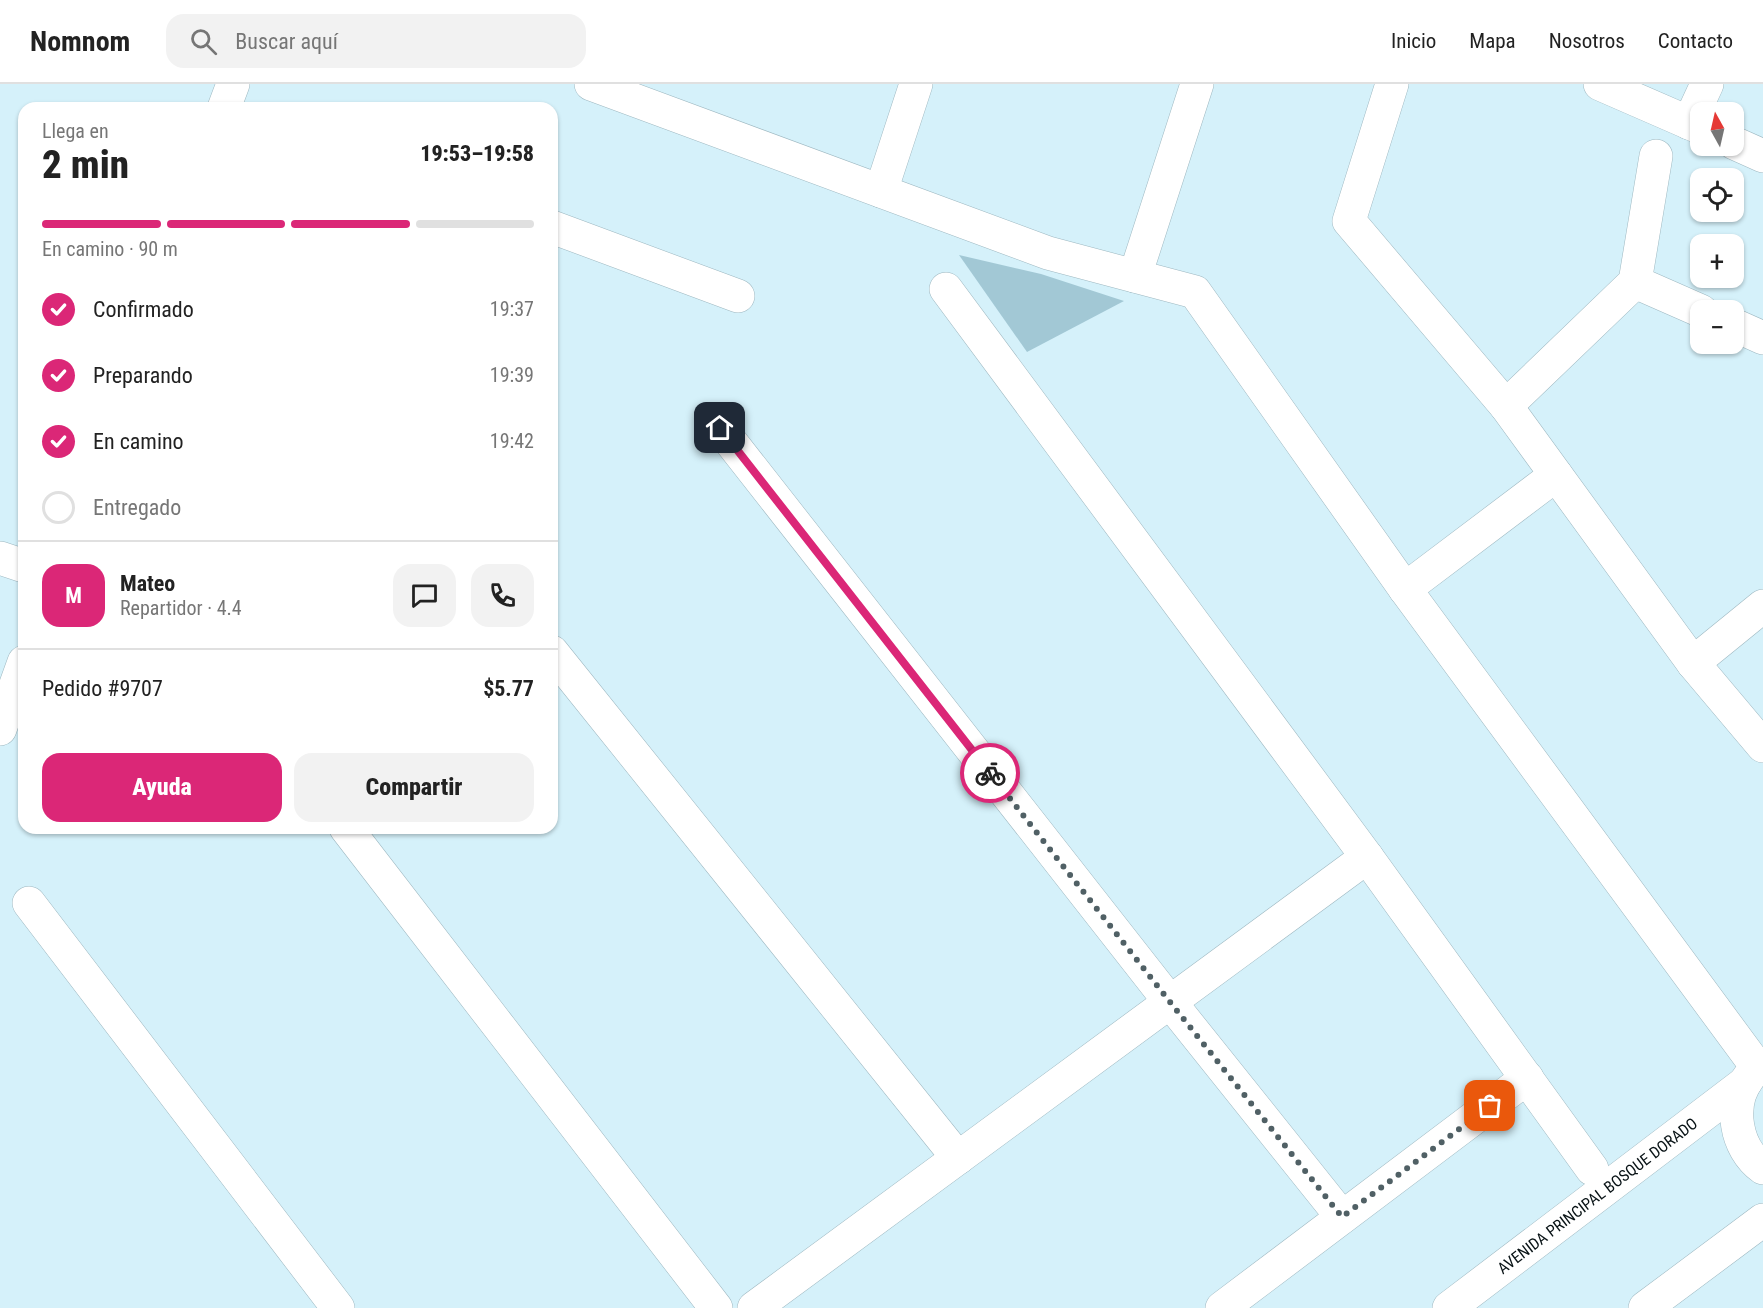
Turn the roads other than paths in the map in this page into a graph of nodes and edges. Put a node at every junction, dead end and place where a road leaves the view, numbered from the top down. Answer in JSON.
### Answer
{"nodes":[{"id":1,"x":233,"y":84,"type":"edge"},
{"id":2,"x":591,"y":84,"type":"edge"},
{"id":3,"x":916,"y":84,"type":"edge"},
{"id":4,"x":1197,"y":84,"type":"edge"},
{"id":5,"x":1392,"y":84,"type":"edge"},
{"id":6,"x":1600,"y":84,"type":"edge"},
{"id":7,"x":1707,"y":84,"type":"edge"},
{"id":8,"x":629,"y":91,"type":"edge"},
{"id":9,"x":226,"y":102,"type":"edge"},
{"id":10,"x":1702,"y":102,"type":"edge"},
{"id":11,"x":1690,"y":124,"type":"edge"},
{"id":12,"x":1744,"y":147,"type":"edge"},
{"id":13,"x":1656,"y":156,"type":"dead end"},
{"id":14,"x":1763,"y":156,"type":"edge"},
{"id":15,"x":881,"y":191,"type":"junction"},
{"id":16,"x":558,"y":229,"type":"edge"},
{"id":17,"x":1135,"y":276,"type":"junction"},
{"id":18,"x":1635,"y":282,"type":"junction"},
{"id":19,"x":946,"y":289,"type":"dead end"},
{"id":20,"x":738,"y":296,"type":"dead end"},
{"id":21,"x":1690,"y":306,"type":"edge"},
{"id":22,"x":1744,"y":329,"type":"edge"},
{"id":23,"x":1763,"y":338,"type":"edge"},
{"id":24,"x":1506,"y":406,"type":"junction"},
{"id":25,"x":720,"y":428,"type":"dead end"},
{"id":26,"x":1556,"y":475,"type":"junction"},
{"id":27,"x":0,"y":558,"type":"edge"},
{"id":28,"x":18,"y":564,"type":"edge"},
{"id":29,"x":1405,"y":588,"type":"junction"},
{"id":30,"x":1763,"y":606,"type":"edge"},
{"id":31,"x":558,"y":659,"type":"edge"},
{"id":32,"x":1693,"y":663,"type":"junction"},
{"id":33,"x":18,"y":679,"type":"edge"},
{"id":34,"x":0,"y":729,"type":"edge"},
{"id":35,"x":1763,"y":746,"type":"edge"},
{"id":36,"x":351,"y":834,"type":"edge"},
{"id":37,"x":1367,"y":857,"type":"junction"},
{"id":38,"x":29,"y":903,"type":"dead end"},
{"id":39,"x":1170,"y":1002,"type":"junction"},
{"id":40,"x":1755,"y":1071,"type":"edge"},
{"id":41,"x":1527,"y":1078,"type":"junction"},
{"id":42,"x":958,"y":1158,"type":"junction"},
{"id":43,"x":1763,"y":1168,"type":"edge"},
{"id":44,"x":1592,"y":1169,"type":"dead end"},
{"id":45,"x":1342,"y":1217,"type":"junction"},
{"id":46,"x":1763,"y":1220,"type":"edge"},
{"id":47,"x":1226,"y":1307,"type":"edge"},
{"id":48,"x":338,"y":1308,"type":"edge"},
{"id":49,"x":716,"y":1308,"type":"edge"},
{"id":50,"x":754,"y":1308,"type":"edge"},
{"id":51,"x":1449,"y":1308,"type":"edge"},
{"id":52,"x":1644,"y":1308,"type":"edge"}],
"edges":[{"from":1,"to":9,"type":"street"},
{"from":2,"to":8,"type":"street"},
{"from":3,"to":15,"type":"street"},
{"from":4,"to":17,"type":"street"},
{"from":5,"to":24,"type":"street"},
{"from":6,"to":11,"type":"street"},
{"from":7,"to":10,"type":"street"},
{"from":8,"to":15,"type":"street"},
{"from":12,"to":14,"type":"street"},
{"from":13,"to":18,"type":"street"},
{"from":15,"to":17,"type":"street"},
{"from":16,"to":20,"type":"street"},
{"from":17,"to":29,"type":"street"},
{"from":18,"to":21,"type":"street"},
{"from":18,"to":24,"type":"street"},
{"from":19,"to":37,"type":"street"},
{"from":22,"to":23,"type":"street"},
{"from":24,"to":26,"type":"street"},
{"from":25,"to":39,"type":"street"},
{"from":26,"to":29,"type":"street"},
{"from":26,"to":32,"type":"street"},
{"from":27,"to":28,"type":"street"},
{"from":29,"to":40,"type":"street"},
{"from":30,"to":32,"type":"street"},
{"from":31,"to":42,"type":"street"},
{"from":32,"to":35,"type":"street"},
{"from":33,"to":34,"type":"street"},
{"from":36,"to":49,"type":"street"},
{"from":37,"to":39,"type":"street"},
{"from":37,"to":41,"type":"street"},
{"from":38,"to":48,"type":"street"},
{"from":39,"to":42,"type":"street"},
{"from":39,"to":45,"type":"street"},
{"from":40,"to":43,"type":"street"},
{"from":40,"to":51,"type":"street","name":"AVENIDA PRINCIPAL BOSQUE DORADO"},
{"from":41,"to":44,"type":"street"},
{"from":41,"to":45,"type":"street"},
{"from":42,"to":50,"type":"street"},
{"from":45,"to":47,"type":"street"},
{"from":46,"to":52,"type":"street"}]}
